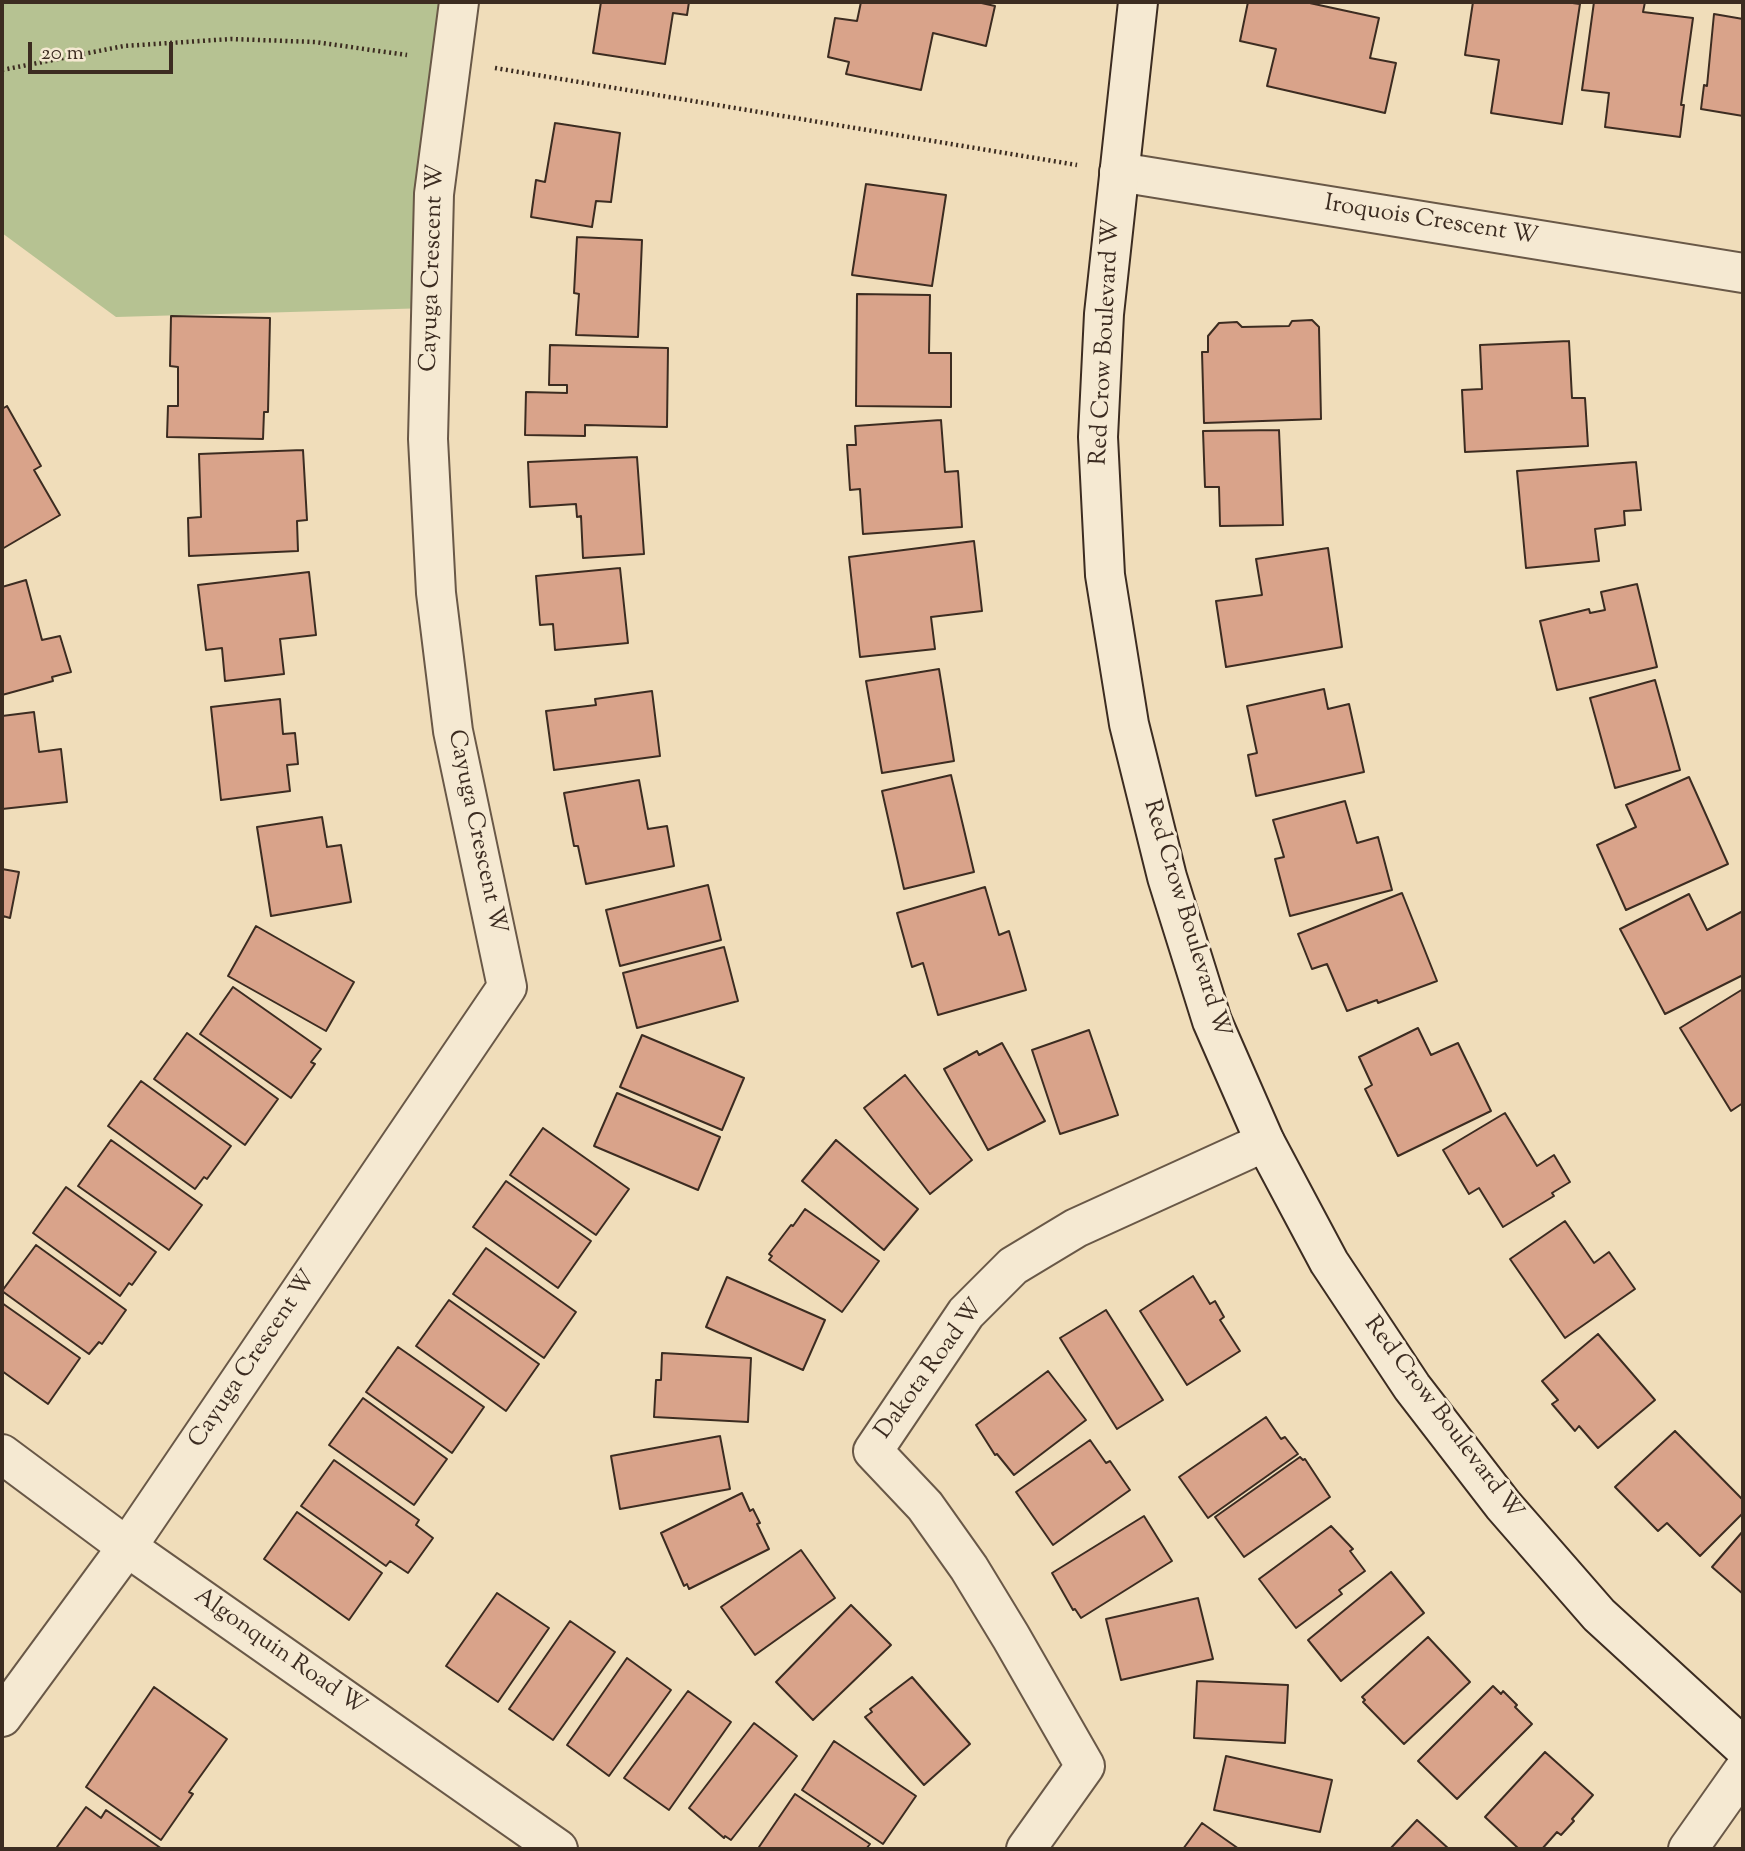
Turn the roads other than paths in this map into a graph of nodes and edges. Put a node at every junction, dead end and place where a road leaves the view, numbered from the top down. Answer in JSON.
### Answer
{"nodes":[{"id":1,"x":459,"y":2,"type":"edge"},
{"id":2,"x":1138,"y":2,"type":"edge"},
{"id":3,"x":1119,"y":172,"type":"junction"},
{"id":4,"x":1743,"y":273,"type":"edge"},
{"id":5,"x":1265,"y":1142,"type":"junction"},
{"id":6,"x":2,"y":1454,"type":"edge"},
{"id":7,"x":128,"y":1547,"type":"junction"},
{"id":8,"x":2,"y":1717,"type":"edge"},
{"id":9,"x":1743,"y":1746,"type":"edge"},
{"id":10,"x":1743,"y":1771,"type":"edge"},
{"id":11,"x":558,"y":1849,"type":"edge"},
{"id":12,"x":1026,"y":1849,"type":"edge"},
{"id":13,"x":1688,"y":1849,"type":"edge"}],
"edges":[{"from":1,"to":7,"type":"street","name":"Cayuga Crescent W"},
{"from":2,"to":3,"type":"street","name":"Red Crow Boulevard W"},
{"from":3,"to":4,"type":"street","name":"Iroquois Crescent W"},
{"from":3,"to":5,"type":"street","name":"Red Crow Boulevard W"},
{"from":5,"to":9,"type":"street","name":"Red Crow Boulevard W"},
{"from":5,"to":12,"type":"street","name":"Dakota Road W"},
{"from":6,"to":7,"type":"street","name":"Algonquin Road W"},
{"from":7,"to":8,"type":"street","name":"Cayuga Crescent W"},
{"from":7,"to":11,"type":"street","name":"Algonquin Road W"},
{"from":10,"to":13,"type":"street"}]}
